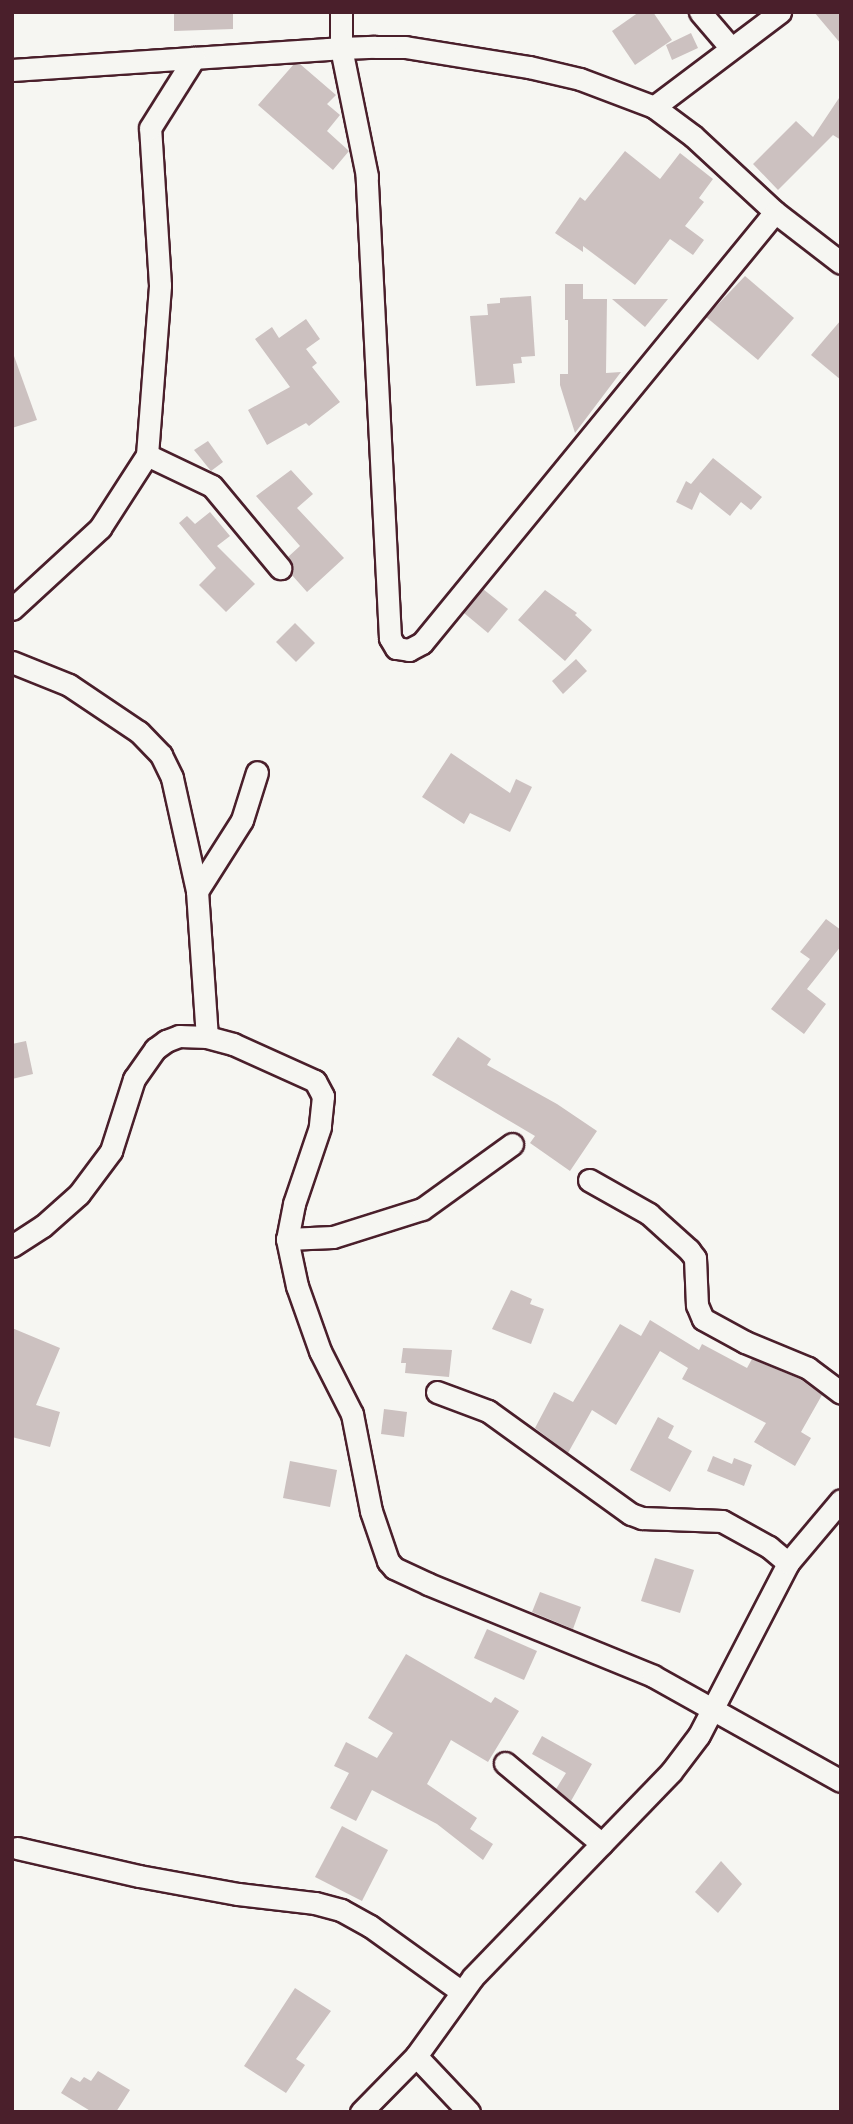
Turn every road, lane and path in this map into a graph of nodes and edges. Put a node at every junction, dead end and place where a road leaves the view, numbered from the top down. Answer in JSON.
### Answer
{"nodes":[{"id":1,"x":341,"y":12,"type":"edge"},
{"id":2,"x":701,"y":12,"type":"edge"},
{"id":3,"x":780,"y":12,"type":"edge"},
{"id":4,"x":730,"y":47,"type":"junction"},
{"id":5,"x":341,"y":48,"type":"junction"},
{"id":6,"x":194,"y":58,"type":"junction"},
{"id":7,"x":12,"y":70,"type":"edge"},
{"id":8,"x":654,"y":107,"type":"junction"},
{"id":9,"x":775,"y":212,"type":"junction"},
{"id":10,"x":841,"y":263,"type":"edge"},
{"id":11,"x":147,"y":455,"type":"junction"},
{"id":12,"x":280,"y":568,"type":"dead end"},
{"id":13,"x":12,"y":609,"type":"edge"},
{"id":14,"x":12,"y":662,"type":"edge"},
{"id":15,"x":257,"y":772,"type":"dead end"},
{"id":16,"x":197,"y":891,"type":"junction"},
{"id":17,"x":207,"y":1037,"type":"junction"},
{"id":18,"x":512,"y":1144,"type":"dead end"},
{"id":19,"x":589,"y":1180,"type":"dead end"},
{"id":20,"x":287,"y":1240,"type":"junction"},
{"id":21,"x":12,"y":1246,"type":"edge"},
{"id":22,"x":437,"y":1392,"type":"dead end"},
{"id":23,"x":841,"y":1393,"type":"edge"},
{"id":24,"x":841,"y":1500,"type":"edge"},
{"id":25,"x":788,"y":1563,"type":"junction"},
{"id":26,"x":711,"y":1711,"type":"junction"},
{"id":27,"x":505,"y":1763,"type":"dead end"},
{"id":28,"x":841,"y":1781,"type":"edge"},
{"id":29,"x":602,"y":1844,"type":"junction"},
{"id":30,"x":17,"y":1848,"type":"dead end"},
{"id":31,"x":462,"y":1992,"type":"junction"},
{"id":32,"x":416,"y":2056,"type":"junction"},
{"id":33,"x":361,"y":2112,"type":"edge"},
{"id":34,"x":469,"y":2112,"type":"edge"}],
"edges":[{"from":1,"to":5,"type":"street"},
{"from":2,"to":4,"type":"street"},
{"from":3,"to":4,"type":"street"},
{"from":4,"to":8,"type":"street"},
{"from":5,"to":6,"type":"street"},
{"from":5,"to":8,"type":"street"},
{"from":5,"to":9,"type":"street"},
{"from":6,"to":7,"type":"street"},
{"from":6,"to":11,"type":"street"},
{"from":8,"to":9,"type":"street"},
{"from":9,"to":10,"type":"street"},
{"from":11,"to":12,"type":"street"},
{"from":11,"to":13,"type":"street"},
{"from":14,"to":16,"type":"street"},
{"from":15,"to":16,"type":"street"},
{"from":16,"to":17,"type":"street"},
{"from":17,"to":20,"type":"street"},
{"from":17,"to":21,"type":"street"},
{"from":18,"to":20,"type":"street"},
{"from":19,"to":23,"type":"street"},
{"from":20,"to":26,"type":"street"},
{"from":22,"to":25,"type":"street"},
{"from":24,"to":25,"type":"street"},
{"from":25,"to":26,"type":"street"},
{"from":26,"to":28,"type":"street"},
{"from":26,"to":29,"type":"street"},
{"from":27,"to":29,"type":"street"},
{"from":29,"to":31,"type":"street"},
{"from":30,"to":31,"type":"street"},
{"from":31,"to":32,"type":"street"},
{"from":32,"to":33,"type":"street"},
{"from":32,"to":34,"type":"street"}]}
